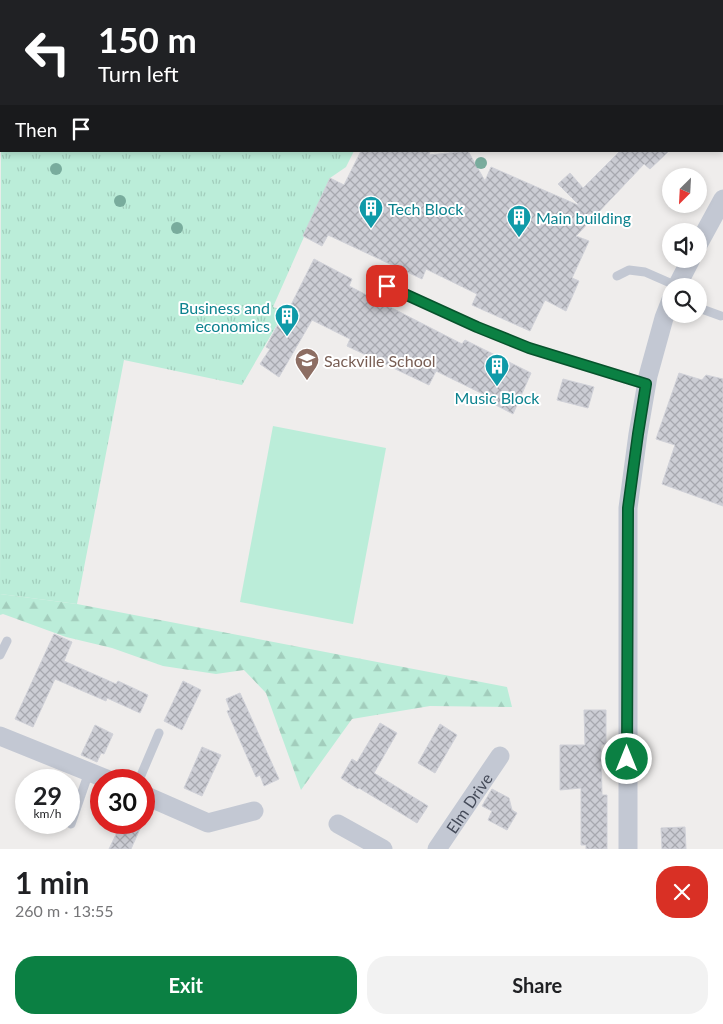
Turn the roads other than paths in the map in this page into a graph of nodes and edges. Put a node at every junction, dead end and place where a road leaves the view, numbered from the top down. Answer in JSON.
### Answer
{"nodes":[{"id":1,"x":723,"y":199,"type":"edge"},
{"id":2,"x":707,"y":228,"type":"edge"},
{"id":3,"x":618,"y":276,"type":"dead end"},
{"id":4,"x":662,"y":279,"type":"edge"},
{"id":5,"x":387,"y":286,"type":"dead end"},
{"id":6,"x":707,"y":311,"type":"edge"},
{"id":7,"x":721,"y":316,"type":"dead end"},
{"id":8,"x":663,"y":323,"type":"edge"},
{"id":9,"x":646,"y":384,"type":"junction"},
{"id":10,"x":7,"y":641,"type":"dead end"},
{"id":11,"x":0,"y":656,"type":"edge"},
{"id":12,"x":159,"y":733,"type":"dead end"},
{"id":13,"x":1,"y":739,"type":"edge"},
{"id":14,"x":500,"y":756,"type":"dead end"},
{"id":15,"x":143,"y":769,"type":"edge"},
{"id":16,"x":89,"y":772,"type":"joint"},
{"id":17,"x":80,"y":798,"type":"edge"},
{"id":18,"x":155,"y":800,"type":"edge"},
{"id":19,"x":254,"y":812,"type":"dead end"},
{"id":20,"x":338,"y":824,"type":"dead end"},
{"id":21,"x":383,"y":849,"type":"edge"},
{"id":22,"x":437,"y":849,"type":"edge"},
{"id":23,"x":628,"y":849,"type":"edge"}],
"edges":[{"from":1,"to":2,"type":"street"},
{"from":3,"to":4,"type":"lane"},
{"from":5,"to":9,"type":"lane"},
{"from":6,"to":7,"type":"lane"},
{"from":8,"to":9,"type":"street"},
{"from":9,"to":23,"type":"street"},
{"from":10,"to":11,"type":"lane"},
{"from":12,"to":15,"type":"lane"},
{"from":13,"to":16,"type":"street"},
{"from":14,"to":22,"type":"street","name":"Elm Drive"},
{"from":16,"to":17,"type":"lane"},
{"from":18,"to":19,"type":"street"},
{"from":20,"to":21,"type":"street"}]}
